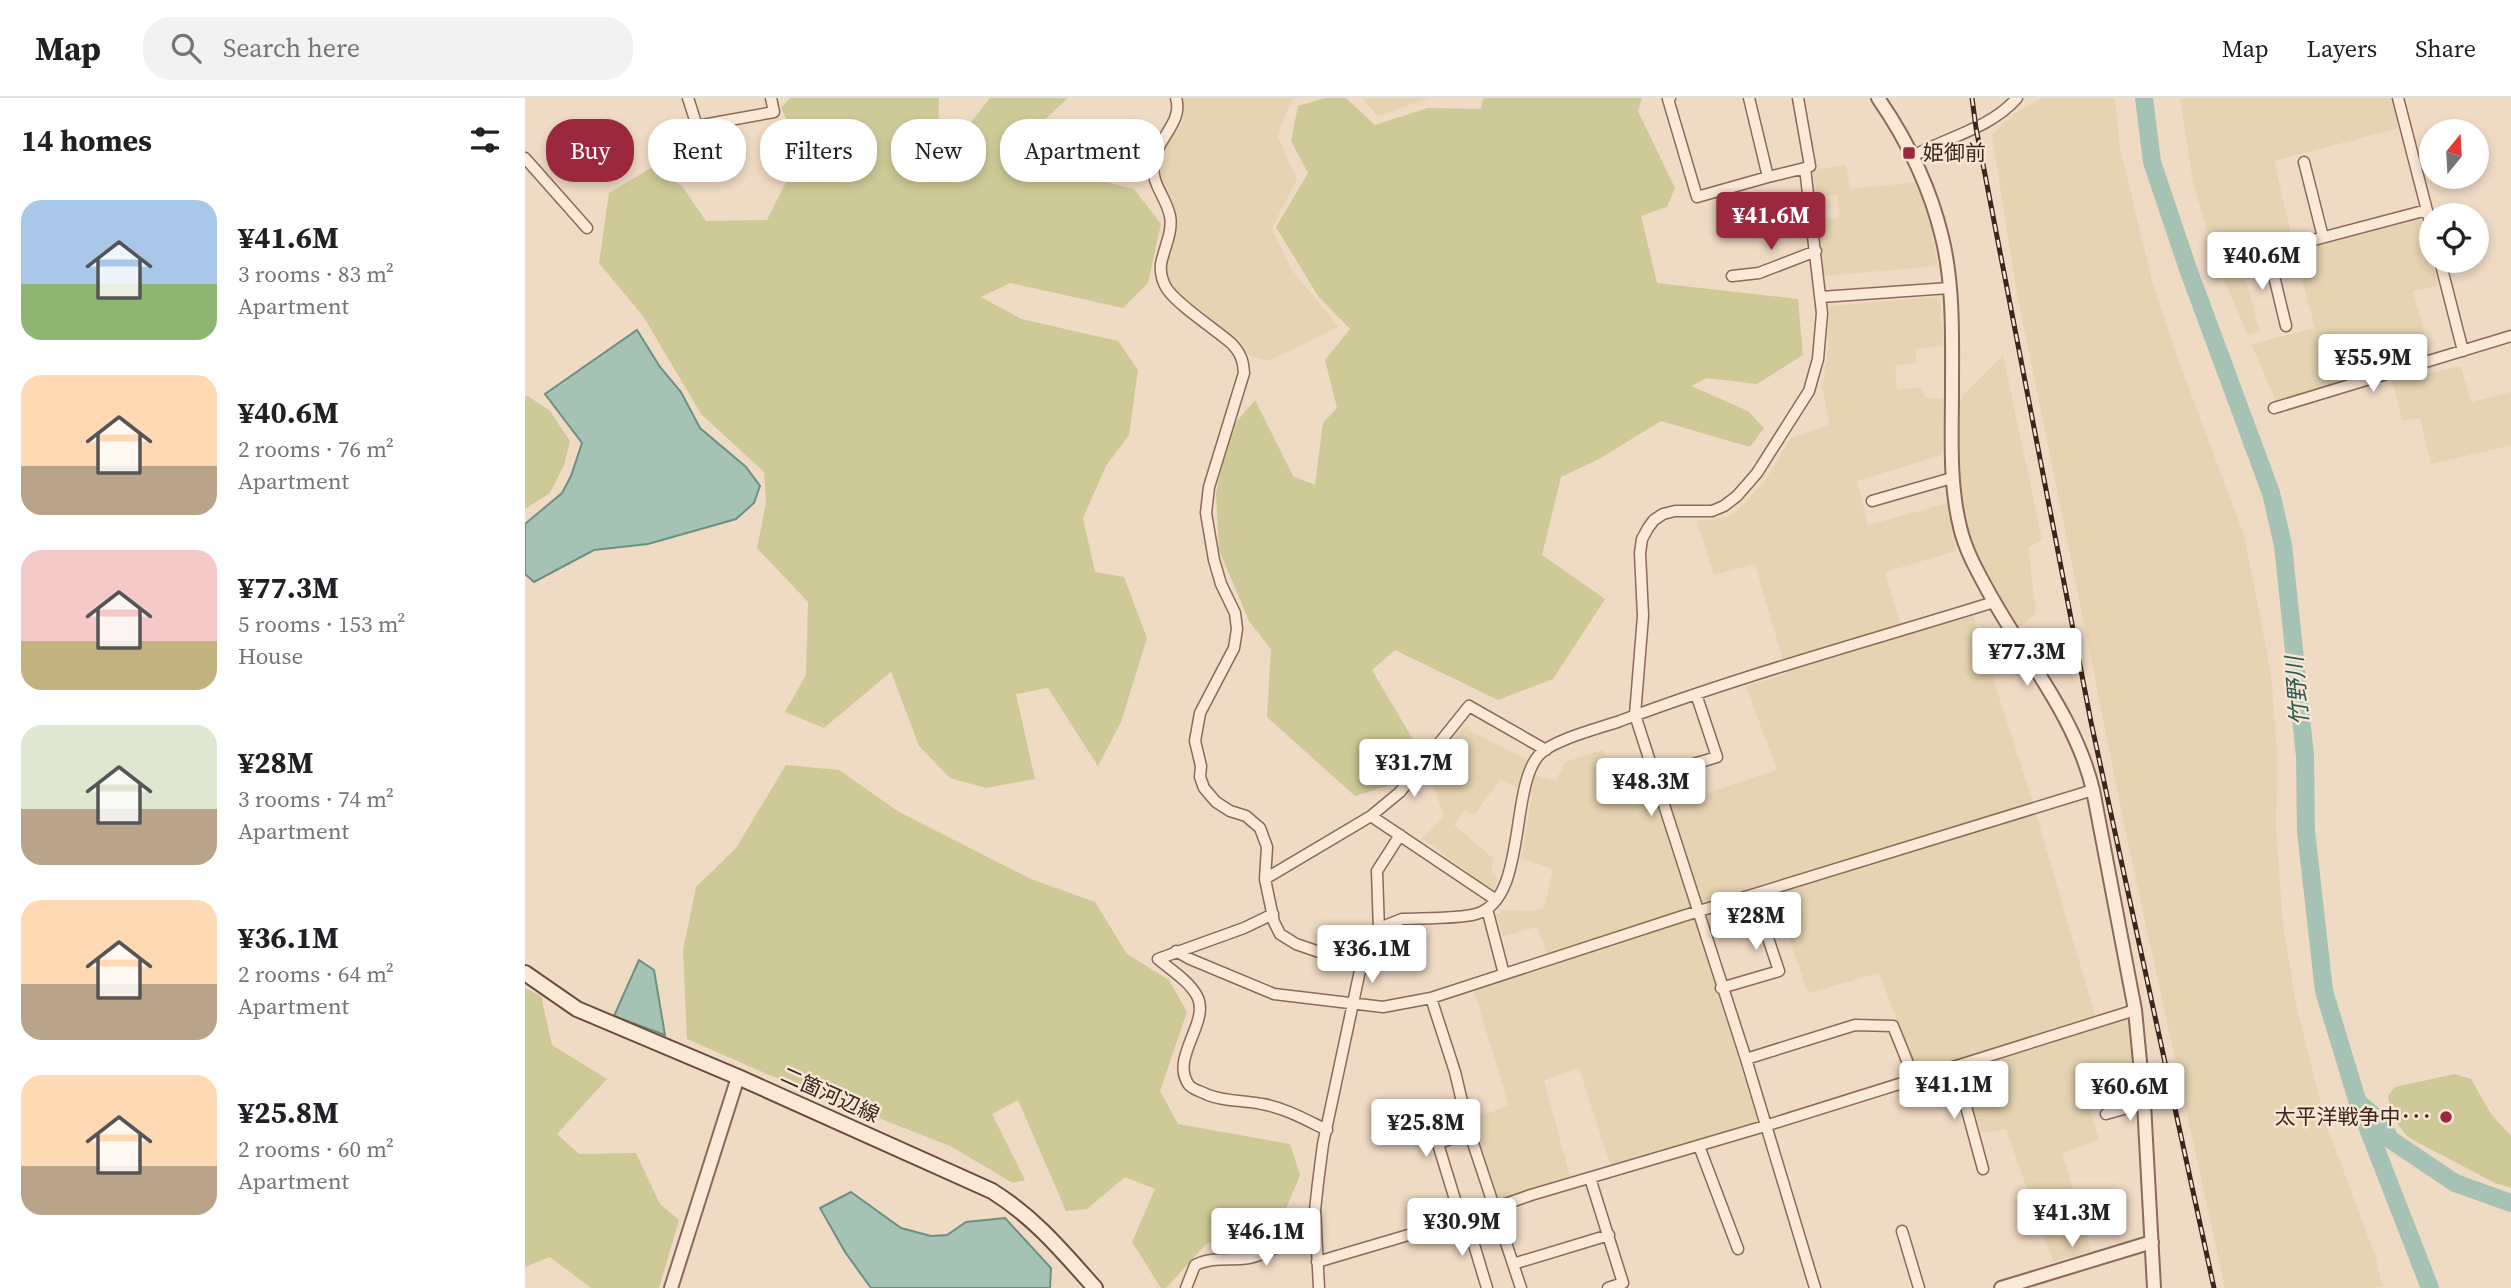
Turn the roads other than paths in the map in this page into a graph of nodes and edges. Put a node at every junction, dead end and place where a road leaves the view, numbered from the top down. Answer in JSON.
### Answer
{"nodes":[{"id":1,"x":688,"y":98,"type":"edge"},
{"id":2,"x":771,"y":98,"type":"edge"},
{"id":3,"x":1175,"y":98,"type":"edge"},
{"id":4,"x":1670,"y":98,"type":"edge"},
{"id":5,"x":1749,"y":98,"type":"edge"},
{"id":6,"x":1798,"y":98,"type":"edge"},
{"id":7,"x":1878,"y":98,"type":"edge"},
{"id":8,"x":2017,"y":98,"type":"edge"},
{"id":9,"x":2398,"y":98,"type":"edge"},
{"id":10,"x":1913,"y":156,"type":"junction"},
{"id":11,"x":525,"y":158,"type":"edge"},
{"id":12,"x":2304,"y":162,"type":"dead end"},
{"id":13,"x":1805,"y":168,"type":"junction"},
{"id":14,"x":1768,"y":177,"type":"junction"},
{"id":15,"x":2425,"y":203,"type":"edge"},
{"id":16,"x":2419,"y":212,"type":"edge"},
{"id":17,"x":587,"y":228,"type":"dead end"},
{"id":18,"x":2323,"y":237,"type":"junction"},
{"id":19,"x":1816,"y":251,"type":"junction"},
{"id":20,"x":2268,"y":251,"type":"junction"},
{"id":21,"x":2215,"y":266,"type":"dead end"},
{"id":22,"x":2443,"y":273,"type":"edge"},
{"id":23,"x":1732,"y":276,"type":"dead end"},
{"id":24,"x":1949,"y":288,"type":"junction"},
{"id":25,"x":1821,"y":298,"type":"junction"},
{"id":26,"x":2286,"y":326,"type":"dead end"},
{"id":27,"x":2511,"y":336,"type":"edge"},
{"id":28,"x":2463,"y":351,"type":"junction"},
{"id":29,"x":2274,"y":408,"type":"dead end"},
{"id":30,"x":1952,"y":478,"type":"junction"},
{"id":31,"x":1872,"y":501,"type":"dead end"},
{"id":32,"x":1994,"y":602,"type":"junction"},
{"id":33,"x":1696,"y":694,"type":"junction"},
{"id":34,"x":1635,"y":715,"type":"junction"},
{"id":35,"x":1546,"y":750,"type":"junction"},
{"id":36,"x":1653,"y":776,"type":"junction"},
{"id":37,"x":2092,"y":790,"type":"junction"},
{"id":38,"x":1371,"y":816,"type":"junction"},
{"id":39,"x":1400,"y":835,"type":"junction"},
{"id":40,"x":1265,"y":879,"type":"junction"},
{"id":41,"x":1754,"y":896,"type":"junction"},
{"id":42,"x":1496,"y":900,"type":"junction"},
{"id":43,"x":1487,"y":909,"type":"junction"},
{"id":44,"x":1698,"y":912,"type":"junction"},
{"id":45,"x":1273,"y":914,"type":"junction"},
{"id":46,"x":1379,"y":931,"type":"junction"},
{"id":47,"x":1176,"y":951,"type":"junction"},
{"id":48,"x":1363,"y":959,"type":"junction"},
{"id":49,"x":525,"y":973,"type":"edge"},
{"id":50,"x":1504,"y":974,"type":"junction"},
{"id":51,"x":1721,"y":988,"type":"junction"},
{"id":52,"x":1431,"y":998,"type":"junction"},
{"id":53,"x":1352,"y":1005,"type":"junction"},
{"id":54,"x":2135,"y":1010,"type":"junction"},
{"id":55,"x":1746,"y":1059,"type":"junction"},
{"id":56,"x":1955,"y":1066,"type":"junction"},
{"id":57,"x":738,"y":1077,"type":"junction"},
{"id":58,"x":1914,"y":1079,"type":"junction"},
{"id":59,"x":2144,"y":1103,"type":"junction"},
{"id":60,"x":2106,"y":1114,"type":"dead end"},
{"id":61,"x":1765,"y":1126,"type":"junction"},
{"id":62,"x":1327,"y":1130,"type":"junction"},
{"id":63,"x":1469,"y":1131,"type":"junction"},
{"id":64,"x":1699,"y":1146,"type":"junction"},
{"id":65,"x":1983,"y":1168,"type":"dead end"},
{"id":66,"x":1590,"y":1178,"type":"junction"},
{"id":67,"x":1494,"y":1208,"type":"junction"},
{"id":68,"x":1315,"y":1210,"type":"junction"},
{"id":69,"x":1463,"y":1218,"type":"junction"},
{"id":70,"x":1902,"y":1231,"type":"dead end"},
{"id":71,"x":1609,"y":1235,"type":"junction"},
{"id":72,"x":2152,"y":1242,"type":"junction"},
{"id":73,"x":1738,"y":1249,"type":"dead end"},
{"id":74,"x":1317,"y":1262,"type":"junction"},
{"id":75,"x":1513,"y":1264,"type":"junction"},
{"id":76,"x":671,"y":1288,"type":"edge"},
{"id":77,"x":1095,"y":1288,"type":"edge"},
{"id":78,"x":1186,"y":1288,"type":"edge"},
{"id":79,"x":1319,"y":1288,"type":"edge"},
{"id":80,"x":1487,"y":1288,"type":"edge"},
{"id":81,"x":1521,"y":1288,"type":"edge"},
{"id":82,"x":1608,"y":1288,"type":"edge"},
{"id":83,"x":1815,"y":1288,"type":"edge"},
{"id":84,"x":1919,"y":1288,"type":"edge"},
{"id":85,"x":2002,"y":1288,"type":"edge"},
{"id":86,"x":2154,"y":1288,"type":"edge"}],
"edges":[{"from":1,"to":2,"type":"street"},
{"from":3,"to":40,"type":"street"},
{"from":4,"to":14,"type":"street"},
{"from":5,"to":14,"type":"street"},
{"from":6,"to":13,"type":"street"},
{"from":7,"to":10,"type":"street"},
{"from":8,"to":10,"type":"street"},
{"from":9,"to":15,"type":"street"},
{"from":10,"to":24,"type":"street"},
{"from":11,"to":17,"type":"street"},
{"from":12,"to":18,"type":"street"},
{"from":13,"to":14,"type":"street"},
{"from":13,"to":19,"type":"street"},
{"from":16,"to":18,"type":"street"},
{"from":18,"to":20,"type":"street"},
{"from":19,"to":23,"type":"street"},
{"from":19,"to":25,"type":"street"},
{"from":20,"to":21,"type":"street"},
{"from":20,"to":26,"type":"street"},
{"from":22,"to":28,"type":"street"},
{"from":24,"to":25,"type":"street"},
{"from":24,"to":30,"type":"street"},
{"from":25,"to":34,"type":"street"},
{"from":27,"to":28,"type":"street"},
{"from":28,"to":29,"type":"street"},
{"from":30,"to":31,"type":"street"},
{"from":30,"to":32,"type":"street"},
{"from":32,"to":33,"type":"street"},
{"from":32,"to":37,"type":"street"},
{"from":33,"to":34,"type":"street"},
{"from":33,"to":36,"type":"street"},
{"from":34,"to":35,"type":"street"},
{"from":34,"to":36,"type":"street"},
{"from":35,"to":38,"type":"street"},
{"from":35,"to":42,"type":"street"},
{"from":36,"to":44,"type":"street"},
{"from":37,"to":41,"type":"street"},
{"from":37,"to":54,"type":"street"},
{"from":38,"to":39,"type":"street"},
{"from":38,"to":40,"type":"street"},
{"from":39,"to":42,"type":"street"},
{"from":39,"to":46,"type":"street"},
{"from":40,"to":45,"type":"street"},
{"from":41,"to":44,"type":"street"},
{"from":41,"to":51,"type":"street"},
{"from":42,"to":43,"type":"street"},
{"from":43,"to":46,"type":"street"},
{"from":43,"to":50,"type":"street"},
{"from":44,"to":50,"type":"street"},
{"from":44,"to":51,"type":"street"},
{"from":45,"to":47,"type":"street"},
{"from":45,"to":48,"type":"street"},
{"from":46,"to":48,"type":"street"},
{"from":47,"to":53,"type":"street"},
{"from":47,"to":62,"type":"street"},
{"from":48,"to":53,"type":"street"},
{"from":49,"to":57,"type":"main road","name":"二箇河辺線"},
{"from":50,"to":52,"type":"street"},
{"from":51,"to":55,"type":"street"},
{"from":52,"to":53,"type":"street"},
{"from":52,"to":63,"type":"street"},
{"from":53,"to":62,"type":"street"},
{"from":54,"to":56,"type":"street"},
{"from":54,"to":59,"type":"street"},
{"from":55,"to":58,"type":"street"},
{"from":55,"to":61,"type":"street"},
{"from":56,"to":58,"type":"street"},
{"from":56,"to":65,"type":"street"},
{"from":57,"to":76,"type":"street"},
{"from":57,"to":77,"type":"main road","name":"二箇河辺線"},
{"from":58,"to":61,"type":"street"},
{"from":59,"to":60,"type":"street"},
{"from":59,"to":72,"type":"street"},
{"from":61,"to":64,"type":"street"},
{"from":61,"to":83,"type":"street"},
{"from":62,"to":68,"type":"street"},
{"from":63,"to":67,"type":"street"},
{"from":63,"to":69,"type":"street"},
{"from":64,"to":66,"type":"street"},
{"from":64,"to":73,"type":"street"},
{"from":66,"to":67,"type":"street"},
{"from":66,"to":71,"type":"street"},
{"from":67,"to":69,"type":"street"},
{"from":67,"to":75,"type":"street"},
{"from":68,"to":74,"type":"street"},
{"from":68,"to":78,"type":"street"},
{"from":69,"to":74,"type":"street"},
{"from":69,"to":80,"type":"street"},
{"from":70,"to":84,"type":"street"},
{"from":71,"to":75,"type":"street"},
{"from":71,"to":82,"type":"street"},
{"from":72,"to":85,"type":"street"},
{"from":72,"to":86,"type":"street"},
{"from":74,"to":79,"type":"street"},
{"from":75,"to":81,"type":"street"}]}
